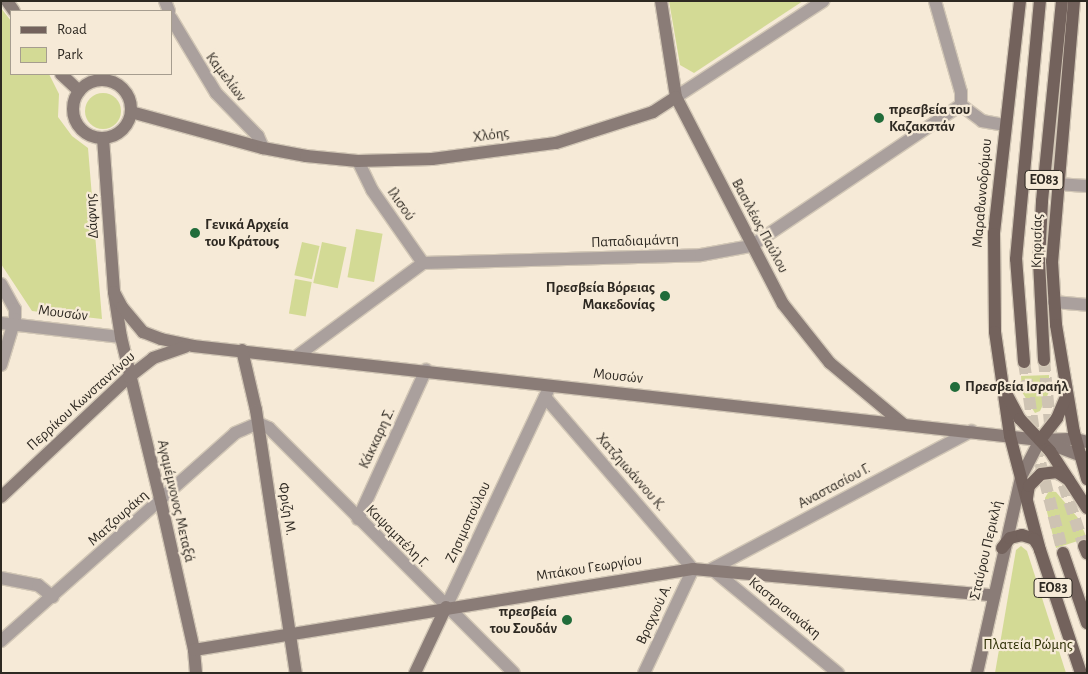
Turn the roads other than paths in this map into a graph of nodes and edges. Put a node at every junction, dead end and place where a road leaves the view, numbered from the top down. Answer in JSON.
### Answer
{"nodes":[{"id":1,"x":661,"y":1,"type":"edge"},
{"id":2,"x":823,"y":1,"type":"edge"},
{"id":3,"x":935,"y":1,"type":"edge"},
{"id":4,"x":1020,"y":1,"type":"edge"},
{"id":5,"x":1040,"y":1,"type":"edge"},
{"id":6,"x":1062,"y":1,"type":"edge"},
{"id":7,"x":1074,"y":1,"type":"edge"},
{"id":8,"x":172,"y":20,"type":"edge"},
{"id":9,"x":62,"y":75,"type":"edge"},
{"id":10,"x":79,"y":91,"type":"junction"},
{"id":11,"x":676,"y":98,"type":"junction"},
{"id":12,"x":961,"y":105,"type":"junction"},
{"id":13,"x":131,"y":112,"type":"junction"},
{"id":14,"x":1004,"y":125,"type":"junction"},
{"id":15,"x":103,"y":138,"type":"junction"},
{"id":16,"x":263,"y":148,"type":"junction"},
{"id":17,"x":358,"y":161,"type":"junction"},
{"id":18,"x":1057,"y":184,"type":"junction"},
{"id":19,"x":1087,"y":186,"type":"edge"},
{"id":20,"x":751,"y":246,"type":"junction"},
{"id":21,"x":422,"y":263,"type":"junction"},
{"id":22,"x":1,"y":284,"type":"edge"},
{"id":23,"x":114,"y":292,"type":"junction"},
{"id":24,"x":1054,"y":302,"type":"junction"},
{"id":25,"x":1087,"y":305,"type":"edge"},
{"id":26,"x":1,"y":323,"type":"edge"},
{"id":27,"x":15,"y":324,"type":"junction"},
{"id":28,"x":121,"y":337,"type":"junction"},
{"id":29,"x":192,"y":346,"type":"junction"},
{"id":30,"x":242,"y":350,"type":"junction"},
{"id":31,"x":297,"y":356,"type":"junction"},
{"id":32,"x":1044,"y":360,"type":"tunnel mouth"},
{"id":33,"x":1024,"y":362,"type":"tunnel mouth"},
{"id":34,"x":1,"y":365,"type":"edge"},
{"id":35,"x":426,"y":370,"type":"junction"},
{"id":36,"x":129,"y":377,"type":"junction"},
{"id":37,"x":551,"y":384,"type":"junction"},
{"id":38,"x":1004,"y":388,"type":"junction"},
{"id":39,"x":1067,"y":393,"type":"junction"},
{"id":40,"x":545,"y":397,"type":"junction"},
{"id":41,"x":258,"y":423,"type":"junction"},
{"id":42,"x":903,"y":424,"type":"junction"},
{"id":43,"x":972,"y":431,"type":"junction"},
{"id":44,"x":1010,"y":436,"type":"junction"},
{"id":45,"x":1040,"y":440,"type":"junction"},
{"id":46,"x":1081,"y":440,"type":"edge"},
{"id":47,"x":1083,"y":457,"type":"edge"},
{"id":48,"x":1021,"y":477,"type":"junction"},
{"id":49,"x":1087,"y":479,"type":"edge"},
{"id":50,"x":1071,"y":482,"type":"junction"},
{"id":51,"x":1,"y":497,"type":"edge"},
{"id":52,"x":161,"y":502,"type":"junction"},
{"id":53,"x":1028,"y":502,"type":"junction"},
{"id":54,"x":1087,"y":508,"type":"edge"},
{"id":55,"x":358,"y":519,"type":"junction"},
{"id":56,"x":1002,"y":548,"type":"junction"},
{"id":57,"x":1040,"y":550,"type":"junction"},
{"id":58,"x":1063,"y":553,"type":"tunnel mouth"},
{"id":59,"x":693,"y":569,"type":"junction"},
{"id":60,"x":712,"y":569,"type":"junction"},
{"id":61,"x":1,"y":578,"type":"edge"},
{"id":62,"x":992,"y":595,"type":"junction"},
{"id":63,"x":53,"y":597,"type":"junction"},
{"id":64,"x":446,"y":607,"type":"junction"},
{"id":65,"x":1087,"y":623,"type":"edge"},
{"id":66,"x":290,"y":634,"type":"junction"},
{"id":67,"x":1,"y":641,"type":"edge"},
{"id":68,"x":194,"y":650,"type":"junction"},
{"id":69,"x":196,"y":673,"type":"edge"},
{"id":70,"x":296,"y":673,"type":"edge"},
{"id":71,"x":415,"y":673,"type":"edge"},
{"id":72,"x":514,"y":673,"type":"edge"},
{"id":73,"x":644,"y":673,"type":"edge"},
{"id":74,"x":838,"y":673,"type":"edge"},
{"id":75,"x":977,"y":673,"type":"edge"},
{"id":76,"x":1081,"y":673,"type":"edge"}],
"edges":[{"from":1,"to":11,"type":"main road","name":"Βασιλέως Παύλου"},
{"from":2,"to":11,"type":"street","name":"Χλόης"},
{"from":3,"to":12,"type":"street"},
{"from":4,"to":14,"type":"main road","name":"Μαραθωνοδρόμου","number":"ΕΟ83"},
{"from":5,"to":33,"type":"main road","name":"Κηφισίας","number":"ΕΟ83"},
{"from":6,"to":32,"type":"main road","name":"Κηφισίας","number":"ΕΟ83"},
{"from":7,"to":18,"type":"main road","name":"Κηφισίας","number":"ΕΟ83"},
{"from":8,"to":16,"type":"street","name":"Καμελίων"},
{"from":9,"to":10,"type":"main road"},
{"from":10,"to":13,"type":"main road"},
{"from":10,"to":15,"type":"main road"},
{"from":11,"to":17,"type":"main road","name":"Χλόης"},
{"from":11,"to":20,"type":"main road","name":"Βασιλέως Παύλου"},
{"from":12,"to":14,"type":"street"},
{"from":12,"to":20,"type":"street","name":"Παπαδιαμάντη"},
{"from":13,"to":15,"type":"main road"},
{"from":13,"to":16,"type":"main road","name":"Χλόης"},
{"from":14,"to":38,"type":"main road","name":"Μαραθωνοδρόμου","number":"ΕΟ83"},
{"from":15,"to":23,"type":"main road","name":"Δάφνης"},
{"from":16,"to":17,"type":"main road","name":"Χλόης"},
{"from":17,"to":21,"type":"street","name":"Ιλισού"},
{"from":18,"to":19,"type":"street"},
{"from":18,"to":24,"type":"main road","name":"Κηφισίας","number":"ΕΟ83"},
{"from":20,"to":21,"type":"street","name":"Παπαδιαμάντη"},
{"from":20,"to":42,"type":"main road","name":"Βασιλέως Παύλου"},
{"from":21,"to":31,"type":"street"},
{"from":22,"to":27,"type":"street"},
{"from":23,"to":28,"type":"main road","name":"Δάφνης"},
{"from":23,"to":29,"type":"main road","name":"Δάφνης"},
{"from":24,"to":25,"type":"street"},
{"from":24,"to":39,"type":"main road","name":"Κηφισίας","number":"ΕΟ83"},
{"from":26,"to":27,"type":"street","name":"Μουσών"},
{"from":27,"to":28,"type":"street","name":"Μουσών"},
{"from":27,"to":34,"type":"street"},
{"from":28,"to":36,"type":"main road","name":"Αγαμέμνονος Μεταξά"},
{"from":29,"to":30,"type":"main road","name":"Μουσών"},
{"from":29,"to":36,"type":"main road","name":"Περρίκου Κωνσταντίνου"},
{"from":30,"to":31,"type":"main road","name":"Μουσών"},
{"from":30,"to":41,"type":"main road","name":"Φριζη Μ."},
{"from":31,"to":35,"type":"main road","name":"Μουσών"},
{"from":35,"to":37,"type":"main road","name":"Μουσών"},
{"from":35,"to":55,"type":"street","name":"Κάκκαρη Σ."},
{"from":36,"to":51,"type":"main road","name":"Περρίκου Κωνσταντίνου"},
{"from":36,"to":52,"type":"main road","name":"Αγαμέμνονος Μεταξά"},
{"from":37,"to":40,"type":"street","name":"Ζησιμοπούλου"},
{"from":37,"to":42,"type":"main road","name":"Μουσών"},
{"from":38,"to":44,"type":"main road","number":"ΕΟ83"},
{"from":38,"to":45,"type":"main road"},
{"from":39,"to":45,"type":"main road"},
{"from":39,"to":46,"type":"main road","name":"Κηφισίας","number":"ΕΟ83"},
{"from":40,"to":59,"type":"street","name":"Χατζηιωάννου Κ."},
{"from":40,"to":64,"type":"street","name":"Ζησιμοπούλου"},
{"from":41,"to":52,"type":"street","name":"Ματζουράκη"},
{"from":41,"to":55,"type":"street","name":"Καψαμπέλη Γ."},
{"from":41,"to":66,"type":"main road","name":"Φριζη Μ."},
{"from":42,"to":43,"type":"main road","name":"Μουσών"},
{"from":43,"to":44,"type":"main road","name":"Μουσών"},
{"from":43,"to":60,"type":"street","name":"Αναστασίου Γ."},
{"from":44,"to":45,"type":"main road","name":"Μουσών"},
{"from":44,"to":48,"type":"main road","number":"ΕΟ83"},
{"from":45,"to":46,"type":"main road"},
{"from":45,"to":47,"type":"main road"},
{"from":45,"to":48,"type":"main road","name":"Σταύρου Περικλή"},
{"from":45,"to":50,"type":"main road"},
{"from":46,"to":47,"type":"main road","name":"Κηφισίας","number":"ΕΟ83"},
{"from":47,"to":49,"type":"main road","name":"Κηφισίας","number":"ΕΟ83"},
{"from":48,"to":53,"type":"main road","number":"ΕΟ83"},
{"from":48,"to":56,"type":"main road","name":"Σταύρου Περικλή"},
{"from":50,"to":53,"type":"main road"},
{"from":50,"to":54,"type":"main road"},
{"from":52,"to":63,"type":"street","name":"Ματζουράκη"},
{"from":52,"to":68,"type":"main road","name":"Αγαμέμνονος Μεταξά"},
{"from":53,"to":57,"type":"main road","number":"ΕΟ83"},
{"from":55,"to":64,"type":"street","name":"Καψαμπέλη Γ."},
{"from":56,"to":57,"type":"main road"},
{"from":56,"to":62,"type":"main road","name":"Σταύρου Περικλή"},
{"from":57,"to":76,"type":"main road","number":"ΕΟ83"},
{"from":58,"to":65,"type":"main road","number":"ΕΟ83"},
{"from":59,"to":60,"type":"main road","name":"Μπάκου Γεωργίου"},
{"from":59,"to":64,"type":"main road","name":"Μπάκου Γεωργίου"},
{"from":59,"to":73,"type":"street","name":"Βραχνού Α."},
{"from":60,"to":62,"type":"main road","name":"Μπάκου Γεωργίου"},
{"from":60,"to":74,"type":"street","name":"Καστρισιανάκη"},
{"from":61,"to":63,"type":"street"},
{"from":62,"to":75,"type":"main road","name":"Σταύρου Περικλή"},
{"from":63,"to":67,"type":"street","name":"Ματζουράκη"},
{"from":64,"to":66,"type":"main road","name":"Μπάκου Γεωργίου"},
{"from":64,"to":71,"type":"main road","name":"Ζησιμοπούλου"},
{"from":64,"to":72,"type":"street","name":"Καψαμπέλη Γ."},
{"from":66,"to":68,"type":"main road","name":"Μπάκου Γεωργίου"},
{"from":66,"to":70,"type":"main road","name":"Φριζη Μ."},
{"from":68,"to":69,"type":"main road","name":"Αγαμέμνονος Μεταξά"}]}
